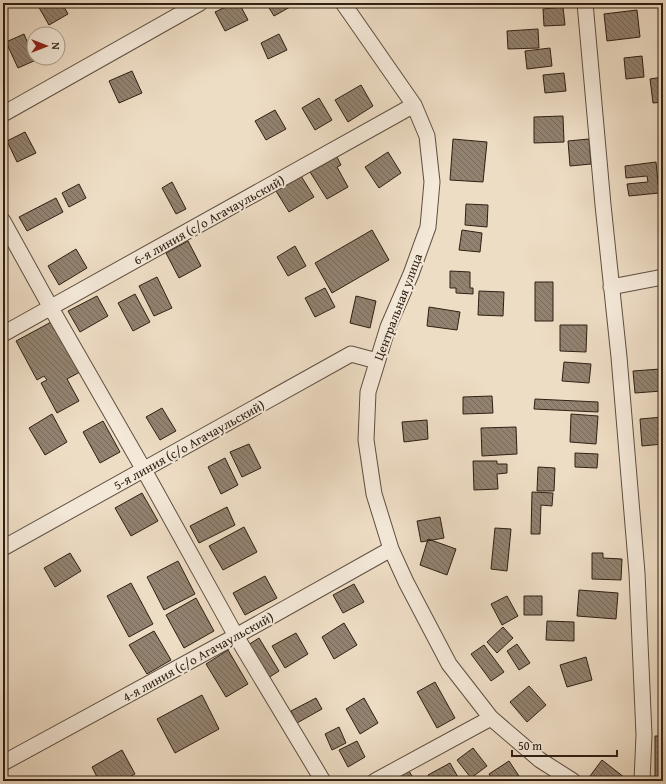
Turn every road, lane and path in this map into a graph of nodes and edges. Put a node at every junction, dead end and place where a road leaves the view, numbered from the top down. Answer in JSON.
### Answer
{"nodes":[{"id":1,"x":200,"y":3,"type":"edge"},
{"id":2,"x":343,"y":3,"type":"edge"},
{"id":3,"x":584,"y":3,"type":"edge"},
{"id":4,"x":414,"y":105,"type":"junction"},
{"id":5,"x":3,"y":114,"type":"edge"},
{"id":6,"x":3,"y":221,"type":"edge"},
{"id":7,"x":663,"y":278,"type":"edge"},
{"id":8,"x":611,"y":287,"type":"junction"},
{"id":9,"x":51,"y":308,"type":"junction"},
{"id":10,"x":3,"y":334,"type":"edge"},
{"id":11,"x":377,"y":361,"type":"junction"},
{"id":12,"x":144,"y":470,"type":"junction"},
{"id":13,"x":3,"y":548,"type":"edge"},
{"id":14,"x":391,"y":549,"type":"junction"},
{"id":15,"x":236,"y":636,"type":"junction"},
{"id":16,"x":491,"y":718,"type":"junction"},
{"id":17,"x":3,"y":763,"type":"edge"},
{"id":18,"x":323,"y":781,"type":"edge"},
{"id":19,"x":375,"y":781,"type":"edge"},
{"id":20,"x":573,"y":781,"type":"edge"},
{"id":21,"x":642,"y":781,"type":"edge"}],
"edges":[{"from":1,"to":5,"type":"street"},
{"from":2,"to":4,"type":"street","name":"Центральная улица"},
{"from":3,"to":8,"type":"street"},
{"from":4,"to":9,"type":"street","name":"6-я линия (с/о Агачаульский)"},
{"from":4,"to":11,"type":"street","name":"Центральная улица"},
{"from":6,"to":9,"type":"street"},
{"from":7,"to":8,"type":"street"},
{"from":8,"to":21,"type":"street"},
{"from":9,"to":10,"type":"street","name":"6-я линия (с/о Агачаульский)"},
{"from":9,"to":12,"type":"street"},
{"from":11,"to":12,"type":"street","name":"5-я линия (с/о Агачаульский)"},
{"from":11,"to":14,"type":"street","name":"Центральная улица"},
{"from":12,"to":13,"type":"street","name":"5-я линия (с/о Агачаульский)"},
{"from":12,"to":15,"type":"street"},
{"from":14,"to":15,"type":"street","name":"4-я линия (с/о Агачаульский)"},
{"from":14,"to":16,"type":"street","name":"Центральная улица"},
{"from":15,"to":17,"type":"street","name":"4-я линия (с/о Агачаульский)"},
{"from":15,"to":18,"type":"street"},
{"from":16,"to":19,"type":"street"},
{"from":16,"to":20,"type":"street","name":"Центральная улица"}]}
